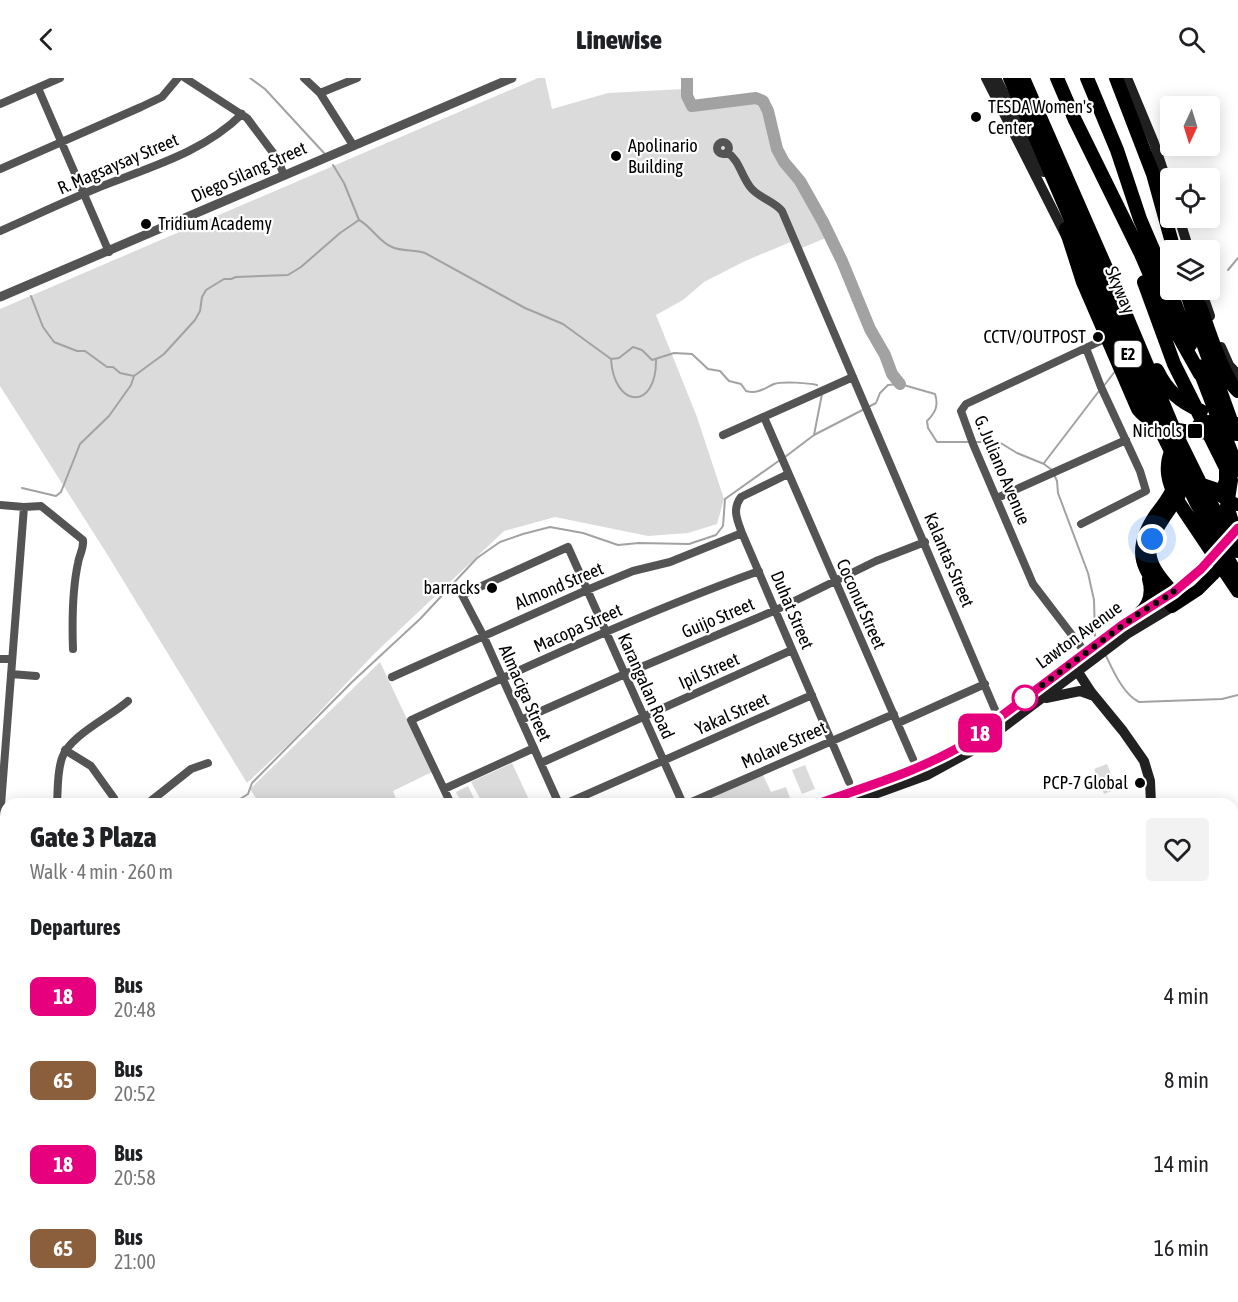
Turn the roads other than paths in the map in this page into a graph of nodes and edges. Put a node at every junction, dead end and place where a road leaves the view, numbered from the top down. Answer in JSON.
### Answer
{"nodes":[{"id":1,"x":60,"y":78,"type":"edge"},
{"id":2,"x":178,"y":78,"type":"edge"},
{"id":3,"x":185,"y":78,"type":"edge"},
{"id":4,"x":304,"y":78,"type":"edge"},
{"id":5,"x":357,"y":78,"type":"edge"},
{"id":6,"x":512,"y":78,"type":"edge"},
{"id":7,"x":986,"y":78,"type":"edge"},
{"id":8,"x":996,"y":78,"type":"edge"},
{"id":9,"x":1010,"y":78,"type":"edge"},
{"id":10,"x":1023,"y":78,"type":"edge"},
{"id":11,"x":1057,"y":78,"type":"edge"},
{"id":12,"x":1087,"y":78,"type":"edge"},
{"id":13,"x":1116,"y":78,"type":"edge"},
{"id":14,"x":1127,"y":78,"type":"edge"},
{"id":15,"x":38,"y":88,"type":"junction"},
{"id":16,"x":320,"y":93,"type":"junction"},
{"id":17,"x":0,"y":104,"type":"edge"},
{"id":18,"x":242,"y":114,"type":"junction"},
{"id":19,"x":1030,"y":125,"type":"junction"},
{"id":20,"x":1023,"y":141,"type":"junction"},
{"id":21,"x":62,"y":142,"type":"junction"},
{"id":22,"x":353,"y":145,"type":"junction"},
{"id":23,"x":727,"y":152,"type":"dead end"},
{"id":24,"x":1162,"y":168,"type":"edge"},
{"id":25,"x":0,"y":169,"type":"edge"},
{"id":26,"x":284,"y":175,"type":"junction"},
{"id":27,"x":83,"y":194,"type":"junction"},
{"id":28,"x":0,"y":231,"type":"edge"},
{"id":29,"x":1130,"y":234,"type":"junction"},
{"id":30,"x":1171,"y":240,"type":"edge"},
{"id":31,"x":109,"y":252,"type":"junction"},
{"id":32,"x":1160,"y":266,"type":"edge"},
{"id":33,"x":1110,"y":277,"type":"junction"},
{"id":34,"x":0,"y":297,"type":"edge"},
{"id":35,"x":1174,"y":300,"type":"edge"},
{"id":36,"x":1189,"y":300,"type":"edge"},
{"id":37,"x":1198,"y":300,"type":"edge"},
{"id":38,"x":1205,"y":300,"type":"edge"},
{"id":39,"x":1117,"y":332,"type":"junction"},
{"id":40,"x":1086,"y":348,"type":"junction"},
{"id":41,"x":1200,"y":374,"type":"junction"},
{"id":42,"x":1238,"y":375,"type":"edge"},
{"id":43,"x":853,"y":377,"type":"junction"},
{"id":44,"x":1238,"y":390,"type":"edge"},
{"id":45,"x":764,"y":417,"type":"junction"},
{"id":46,"x":1238,"y":418,"type":"edge"},
{"id":47,"x":1238,"y":424,"type":"edge"},
{"id":48,"x":723,"y":435,"type":"dead end"},
{"id":49,"x":1238,"y":436,"type":"edge"},
{"id":50,"x":1126,"y":440,"type":"junction"},
{"id":51,"x":1238,"y":470,"type":"edge"},
{"id":52,"x":788,"y":474,"type":"junction"},
{"id":53,"x":1179,"y":478,"type":"junction"},
{"id":54,"x":997,"y":498,"type":"junction"},
{"id":55,"x":0,"y":505,"type":"edge"},
{"id":56,"x":1238,"y":505,"type":"edge"},
{"id":57,"x":24,"y":507,"type":"junction"},
{"id":58,"x":1081,"y":524,"type":"dead end"},
{"id":59,"x":1238,"y":528,"type":"edge"},
{"id":60,"x":742,"y":533,"type":"junction"},
{"id":61,"x":1238,"y":539,"type":"edge"},
{"id":62,"x":925,"y":542,"type":"junction"},
{"id":63,"x":1238,"y":550,"type":"edge"},
{"id":64,"x":759,"y":571,"type":"junction"},
{"id":65,"x":1151,"y":571,"type":"junction"},
{"id":66,"x":1198,"y":572,"type":"junction"},
{"id":67,"x":1238,"y":577,"type":"edge"},
{"id":68,"x":835,"y":583,"type":"junction"},
{"id":69,"x":587,"y":590,"type":"junction"},
{"id":70,"x":1238,"y":591,"type":"edge"},
{"id":71,"x":462,"y":595,"type":"joint"},
{"id":72,"x":1173,"y":600,"type":"junction"},
{"id":73,"x":776,"y":610,"type":"junction"},
{"id":74,"x":1138,"y":614,"type":"junction"},
{"id":75,"x":606,"y":632,"type":"junction"},
{"id":76,"x":483,"y":635,"type":"junction"},
{"id":77,"x":1109,"y":642,"type":"junction"},
{"id":78,"x":74,"y":649,"type":"dead end"},
{"id":79,"x":792,"y":650,"type":"junction"},
{"id":80,"x":1092,"y":655,"type":"junction"},
{"id":81,"x":0,"y":659,"type":"edge"},
{"id":82,"x":12,"y":660,"type":"junction"},
{"id":83,"x":1075,"y":668,"type":"junction"},
{"id":84,"x":10,"y":674,"type":"junction"},
{"id":85,"x":625,"y":674,"type":"junction"},
{"id":86,"x":36,"y":676,"type":"dead end"},
{"id":87,"x":392,"y":677,"type":"dead end"},
{"id":88,"x":502,"y":678,"type":"junction"},
{"id":89,"x":985,"y":684,"type":"junction"},
{"id":90,"x":812,"y":695,"type":"junction"},
{"id":91,"x":1095,"y":696,"type":"junction"},
{"id":92,"x":128,"y":701,"type":"dead end"},
{"id":93,"x":1038,"y":701,"type":"junction"},
{"id":94,"x":894,"y":714,"type":"junction"},
{"id":95,"x":643,"y":717,"type":"junction"},
{"id":96,"x":999,"y":719,"type":"junction"},
{"id":97,"x":521,"y":720,"type":"junction"},
{"id":98,"x":898,"y":723,"type":"junction"},
{"id":99,"x":3,"y":732,"type":"edge"},
{"id":100,"x":831,"y":740,"type":"junction"},
{"id":101,"x":534,"y":748,"type":"junction"},
{"id":102,"x":65,"y":750,"type":"junction"},
{"id":103,"x":912,"y":759,"type":"dead end"},
{"id":104,"x":663,"y":761,"type":"junction"},
{"id":105,"x":208,"y":763,"type":"dead end"},
{"id":106,"x":541,"y":763,"type":"junction"},
{"id":107,"x":849,"y":782,"type":"dead end"},
{"id":108,"x":444,"y":789,"type":"junction"},
{"id":109,"x":1,"y":798,"type":"edge"},
{"id":110,"x":58,"y":798,"type":"edge"},
{"id":111,"x":114,"y":798,"type":"edge"},
{"id":112,"x":155,"y":798,"type":"edge"},
{"id":113,"x":448,"y":798,"type":"edge"},
{"id":114,"x":556,"y":798,"type":"edge"},
{"id":115,"x":579,"y":798,"type":"edge"},
{"id":116,"x":682,"y":798,"type":"edge"},
{"id":117,"x":699,"y":798,"type":"edge"},
{"id":118,"x":834,"y":798,"type":"edge"},
{"id":119,"x":864,"y":798,"type":"edge"},
{"id":120,"x":1151,"y":798,"type":"edge"}],
"edges":[{"from":1,"to":15,"type":"street"},
{"from":2,"to":21,"type":"street"},
{"from":3,"to":18,"type":"street"},
{"from":4,"to":16,"type":"street"},
{"from":5,"to":16,"type":"street"},
{"from":6,"to":22,"type":"street","name":"Diego Silang Street"},
{"from":7,"to":20,"type":"main road"},
{"from":8,"to":20,"type":"main road"},
{"from":9,"to":19,"type":"highway","name":"Skyway","number":"E2"},
{"from":10,"to":33,"type":"highway","name":"Skyway","number":"E2"},
{"from":11,"to":29,"type":"highway"},
{"from":12,"to":32,"type":"highway"},
{"from":13,"to":30,"type":"highway"},
{"from":14,"to":24,"type":"main road"},
{"from":15,"to":17,"type":"street"},
{"from":15,"to":21,"type":"street"},
{"from":16,"to":22,"type":"street"},
{"from":18,"to":26,"type":"street"},
{"from":18,"to":27,"type":"street","name":"R. Magsaysay Street"},
{"from":19,"to":49,"type":"highway"},
{"from":19,"to":67,"type":"highway","name":"Skyway","number":"E2"},
{"from":20,"to":39,"type":"main road"},
{"from":21,"to":25,"type":"street"},
{"from":21,"to":27,"type":"street"},
{"from":22,"to":26,"type":"street","name":"Diego Silang Street"},
{"from":23,"to":43,"type":"street"},
{"from":26,"to":31,"type":"street","name":"Diego Silang Street"},
{"from":27,"to":28,"type":"street","name":"R. Magsaysay Street"},
{"from":27,"to":31,"type":"street"},
{"from":29,"to":41,"type":"highway"},
{"from":29,"to":53,"type":"highway"},
{"from":31,"to":34,"type":"street","name":"Diego Silang Street"},
{"from":33,"to":46,"type":"highway"},
{"from":33,"to":63,"type":"highway","name":"Skyway","number":"E2"},
{"from":35,"to":41,"type":"highway"},
{"from":36,"to":49,"type":"highway"},
{"from":37,"to":44,"type":"highway"},
{"from":38,"to":42,"type":"main road"},
{"from":39,"to":40,"type":"street","name":"G. Juliano Avenue"},
{"from":39,"to":53,"type":"main road"},
{"from":40,"to":50,"type":"street"},
{"from":40,"to":54,"type":"street","name":"G. Juliano Avenue"},
{"from":41,"to":51,"type":"highway"},
{"from":43,"to":45,"type":"street"},
{"from":43,"to":62,"type":"street","name":"Kalantas Street"},
{"from":45,"to":48,"type":"street"},
{"from":45,"to":52,"type":"street","name":"Coconut Street"},
{"from":47,"to":70,"type":"highway"},
{"from":50,"to":54,"type":"street"},
{"from":50,"to":58,"type":"street"},
{"from":51,"to":61,"type":"highway"},
{"from":52,"to":60,"type":"street","name":"Duhat Street"},
{"from":52,"to":68,"type":"street","name":"Coconut Street"},
{"from":53,"to":56,"type":"main road"},
{"from":53,"to":65,"type":"main road"},
{"from":54,"to":80,"type":"street","name":"G. Juliano Avenue"},
{"from":55,"to":57,"type":"street"},
{"from":57,"to":78,"type":"street"},
{"from":57,"to":82,"type":"street"},
{"from":59,"to":66,"type":"main road","name":"Lawton Avenue"},
{"from":60,"to":64,"type":"street","name":"Duhat Street"},
{"from":60,"to":69,"type":"street","name":"Almond Street"},
{"from":62,"to":68,"type":"street","name":"Guijo Street"},
{"from":62,"to":89,"type":"street","name":"Kalantas Street"},
{"from":63,"to":72,"type":"main road","name":"Lawton Avenue"},
{"from":64,"to":73,"type":"street","name":"Duhat Street"},
{"from":64,"to":75,"type":"street","name":"Macopa Street"},
{"from":65,"to":66,"type":"main road"},
{"from":65,"to":72,"type":"main road"},
{"from":65,"to":74,"type":"main road"},
{"from":66,"to":72,"type":"main road","name":"Lawton Avenue"},
{"from":68,"to":73,"type":"street","name":"Guijo Street"},
{"from":68,"to":94,"type":"street","name":"Coconut Street"},
{"from":69,"to":71,"type":"street","name":"Karangalan Road"},
{"from":69,"to":75,"type":"street","name":"Karangalan Road"},
{"from":69,"to":76,"type":"street","name":"Almond Street"},
{"from":71,"to":76,"type":"street","name":"Almaciga Street"},
{"from":72,"to":74,"type":"main road","name":"Lawton Avenue"},
{"from":72,"to":77,"type":"main road","name":"Lawton Avenue"},
{"from":73,"to":79,"type":"street","name":"Duhat Street"},
{"from":73,"to":85,"type":"street","name":"Guijo Street"},
{"from":74,"to":77,"type":"main road","name":"Lawton Avenue"},
{"from":75,"to":85,"type":"street","name":"Karangalan Road"},
{"from":75,"to":88,"type":"street","name":"Macopa Street"},
{"from":76,"to":87,"type":"street","name":"Almond Street"},
{"from":76,"to":88,"type":"street","name":"Almaciga Street"},
{"from":77,"to":80,"type":"main road","name":"Lawton Avenue"},
{"from":79,"to":90,"type":"street","name":"Duhat Street"},
{"from":79,"to":95,"type":"street","name":"Ipil Street"},
{"from":80,"to":83,"type":"main road","name":"Lawton Avenue"},
{"from":81,"to":82,"type":"street"},
{"from":82,"to":84,"type":"street"},
{"from":83,"to":91,"type":"main road"},
{"from":83,"to":93,"type":"main road","name":"Lawton Avenue"},
{"from":83,"to":96,"type":"main road","name":"Lawton Avenue"},
{"from":84,"to":86,"type":"street"},
{"from":84,"to":99,"type":"street"},
{"from":85,"to":95,"type":"street","name":"Karangalan Road"},
{"from":85,"to":97,"type":"street","name":"Guijo Street"},
{"from":88,"to":97,"type":"street","name":"Almaciga Street"},
{"from":88,"to":108,"type":"street","name":"Macopa Street"},
{"from":89,"to":96,"type":"street","name":"Kalantas Street"},
{"from":89,"to":98,"type":"street"},
{"from":90,"to":100,"type":"street","name":"Duhat Street"},
{"from":90,"to":104,"type":"street","name":"Yakal Street"},
{"from":91,"to":93,"type":"main road"},
{"from":91,"to":120,"type":"main road"},
{"from":92,"to":102,"type":"street"},
{"from":93,"to":119,"type":"main road","name":"Lawton Avenue"},
{"from":94,"to":98,"type":"street","name":"Coconut Street"},
{"from":94,"to":100,"type":"street","name":"Molave Street"},
{"from":95,"to":104,"type":"street","name":"Karangalan Road"},
{"from":95,"to":106,"type":"street","name":"Ipil Street"},
{"from":96,"to":118,"type":"main road","name":"Lawton Avenue"},
{"from":97,"to":101,"type":"street","name":"Almaciga Street"},
{"from":98,"to":103,"type":"street","name":"Coconut Street"},
{"from":99,"to":109,"type":"street"},
{"from":100,"to":107,"type":"street","name":"Duhat Street"},
{"from":100,"to":117,"type":"street","name":"Molave Street"},
{"from":101,"to":106,"type":"street","name":"Almaciga Street"},
{"from":101,"to":108,"type":"street"},
{"from":102,"to":110,"type":"street"},
{"from":102,"to":111,"type":"street"},
{"from":104,"to":115,"type":"street","name":"Yakal Street"},
{"from":104,"to":116,"type":"street","name":"Karangalan Road"},
{"from":105,"to":112,"type":"street"},
{"from":106,"to":114,"type":"street","name":"Almaciga Street"},
{"from":108,"to":113,"type":"street"}]}
